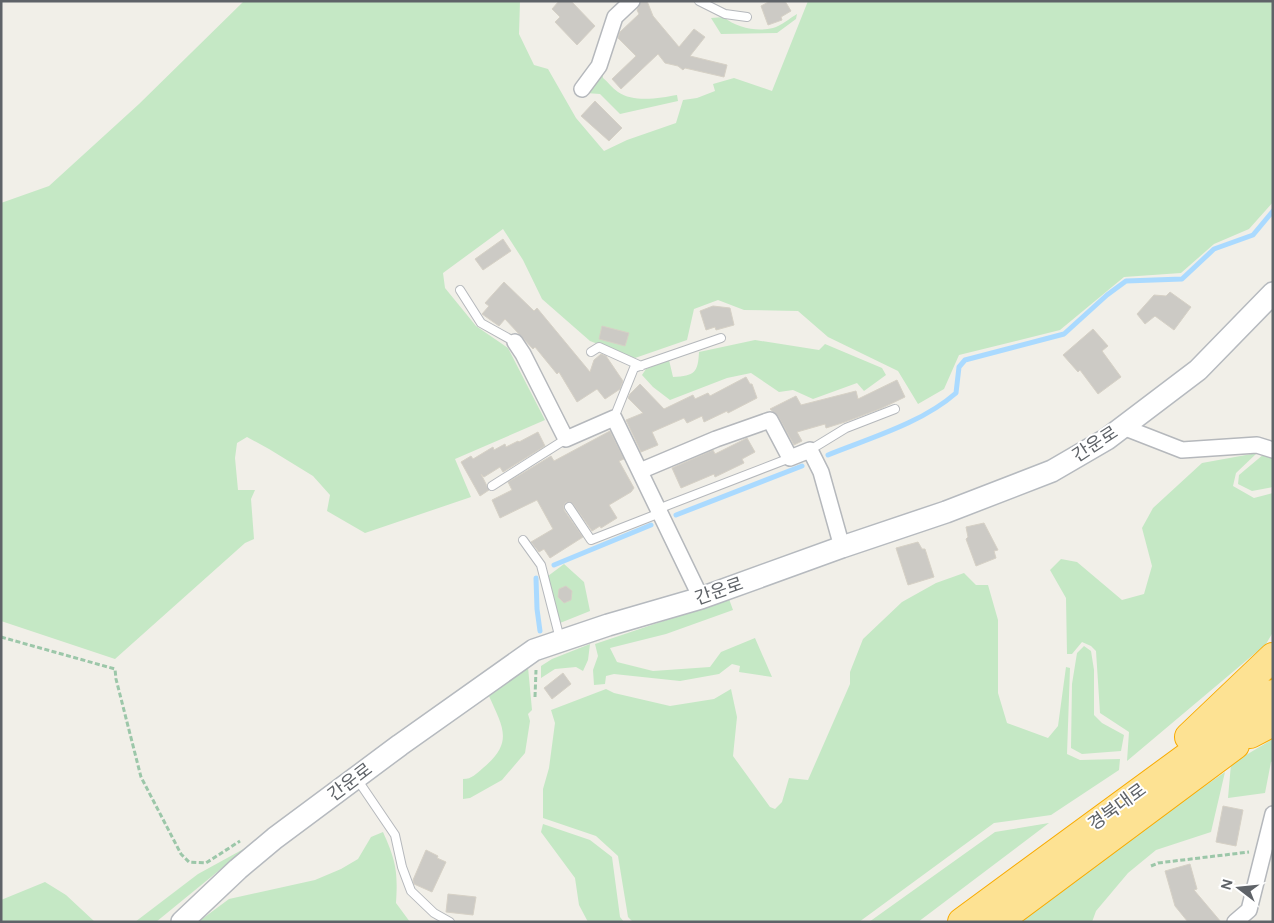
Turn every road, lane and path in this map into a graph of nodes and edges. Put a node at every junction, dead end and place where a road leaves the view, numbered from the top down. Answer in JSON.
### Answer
{"nodes":[{"id":1,"x":632,"y":1,"type":"edge"},
{"id":2,"x":698,"y":1,"type":"edge"},
{"id":3,"x":748,"y":17,"type":"dead end"},
{"id":4,"x":582,"y":89,"type":"dead end"},
{"id":5,"x":460,"y":290,"type":"dead end"},
{"id":6,"x":1273,"y":293,"type":"edge"},
{"id":7,"x":721,"y":338,"type":"dead end"},
{"id":8,"x":515,"y":342,"type":"joint"},
{"id":9,"x":591,"y":352,"type":"dead end"},
{"id":10,"x":640,"y":366,"type":"junction"},
{"id":11,"x":895,"y":409,"type":"dead end"},
{"id":12,"x":614,"y":418,"type":"junction"},
{"id":13,"x":1122,"y":427,"type":"junction"},
{"id":14,"x":566,"y":440,"type":"junction"},
{"id":15,"x":810,"y":450,"type":"junction"},
{"id":16,"x":1273,"y":450,"type":"edge"},
{"id":17,"x":790,"y":458,"type":"junction"},
{"id":18,"x":640,"y":471,"type":"junction"},
{"id":19,"x":492,"y":486,"type":"dead end"},
{"id":20,"x":569,"y":507,"type":"dead end"},
{"id":21,"x":659,"y":511,"type":"junction"},
{"id":22,"x":523,"y":540,"type":"dead end"},
{"id":23,"x":842,"y":547,"type":"junction"},
{"id":24,"x":701,"y":598,"type":"junction"},
{"id":25,"x":1,"y":637,"type":"edge"},
{"id":26,"x":560,"y":641,"type":"junction"},
{"id":27,"x":1273,"y":656,"type":"edge"},
{"id":28,"x":536,"y":672,"type":"dead end"},
{"id":29,"x":1273,"y":694,"type":"edge"},
{"id":30,"x":535,"y":697,"type":"dead end"},
{"id":31,"x":1273,"y":717,"type":"edge"},
{"id":32,"x":1261,"y":728,"type":"edge"},
{"id":33,"x":356,"y":778,"type":"junction"},
{"id":34,"x":1119,"y":806,"type":"junction"},
{"id":35,"x":1273,"y":814,"type":"edge"},
{"id":36,"x":243,"y":839,"type":"dead end"},
{"id":37,"x":1264,"y":850,"type":"junction"},
{"id":38,"x":1151,"y":866,"type":"dead end"},
{"id":39,"x":182,"y":922,"type":"edge"},
{"id":40,"x":450,"y":922,"type":"edge"},
{"id":41,"x":962,"y":922,"type":"edge"},
{"id":42,"x":997,"y":922,"type":"edge"},
{"id":43,"x":1235,"y":922,"type":"edge"}],
"edges":[{"from":1,"to":4,"type":"street"},
{"from":2,"to":3,"type":"lane"},
{"from":5,"to":8,"type":"lane"},
{"from":6,"to":13,"type":"street","name":"간운로"},
{"from":7,"to":10,"type":"lane"},
{"from":8,"to":14,"type":"street"},
{"from":9,"to":10,"type":"lane"},
{"from":10,"to":12,"type":"lane"},
{"from":11,"to":15,"type":"lane"},
{"from":12,"to":14,"type":"street"},
{"from":12,"to":18,"type":"street"},
{"from":13,"to":16,"type":"street"},
{"from":13,"to":23,"type":"street","name":"간운로"},
{"from":14,"to":19,"type":"lane"},
{"from":15,"to":17,"type":"street"},
{"from":15,"to":23,"type":"street"},
{"from":17,"to":18,"type":"street"},
{"from":17,"to":21,"type":"lane"},
{"from":18,"to":21,"type":"street"},
{"from":20,"to":21,"type":"lane"},
{"from":21,"to":24,"type":"street"},
{"from":22,"to":26,"type":"lane"},
{"from":23,"to":24,"type":"street","name":"간운로"},
{"from":24,"to":26,"type":"street","name":"간운로"},
{"from":25,"to":36,"type":"path"},
{"from":26,"to":33,"type":"street","name":"간운로"},
{"from":27,"to":34,"type":"highway"},
{"from":28,"to":30,"type":"path"},
{"from":29,"to":34,"type":"highway","name":"경북대로"},
{"from":31,"to":32,"type":"highway","name":"경북대로"},
{"from":32,"to":42,"type":"highway","name":"경북대로"},
{"from":33,"to":39,"type":"street","name":"간운로"},
{"from":33,"to":40,"type":"lane"},
{"from":34,"to":41,"type":"highway","name":"경북대로"},
{"from":35,"to":37,"type":"street"},
{"from":37,"to":38,"type":"path"},
{"from":37,"to":43,"type":"street"}]}
